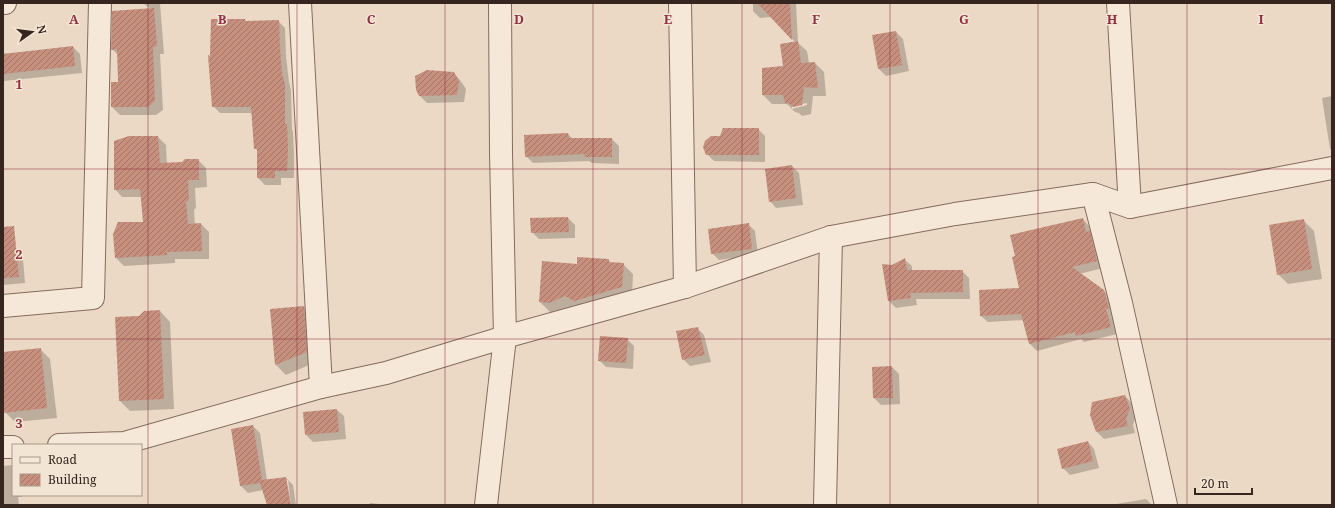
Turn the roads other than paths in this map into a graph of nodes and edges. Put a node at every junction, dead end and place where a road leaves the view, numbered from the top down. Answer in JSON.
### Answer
{"nodes":[{"id":1,"x":100,"y":3,"type":"edge"},
{"id":2,"x":300,"y":3,"type":"edge"},
{"id":3,"x":500,"y":3,"type":"edge"},
{"id":4,"x":680,"y":3,"type":"edge"},
{"id":5,"x":1118,"y":3,"type":"edge"},
{"id":6,"x":1332,"y":168,"type":"edge"},
{"id":7,"x":1093,"y":194,"type":"junction"},
{"id":8,"x":1130,"y":207,"type":"junction"},
{"id":9,"x":830,"y":238,"type":"junction"},
{"id":10,"x":685,"y":287,"type":"junction"},
{"id":11,"x":3,"y":306,"type":"edge"},
{"id":12,"x":505,"y":337,"type":"junction"},
{"id":13,"x":321,"y":387,"type":"junction"},
{"id":14,"x":81,"y":444,"type":"edge"},
{"id":15,"x":486,"y":505,"type":"edge"},
{"id":16,"x":825,"y":505,"type":"edge"},
{"id":17,"x":1166,"y":505,"type":"edge"}],
"edges":[{"from":1,"to":11,"type":"street"},
{"from":2,"to":13,"type":"street"},
{"from":3,"to":12,"type":"street"},
{"from":4,"to":10,"type":"street"},
{"from":5,"to":8,"type":"street"},
{"from":6,"to":8,"type":"street"},
{"from":7,"to":8,"type":"street"},
{"from":7,"to":9,"type":"street"},
{"from":7,"to":17,"type":"street"},
{"from":9,"to":10,"type":"street"},
{"from":9,"to":16,"type":"street"},
{"from":10,"to":12,"type":"street"},
{"from":12,"to":13,"type":"street"},
{"from":12,"to":15,"type":"street"},
{"from":13,"to":14,"type":"street"}]}
